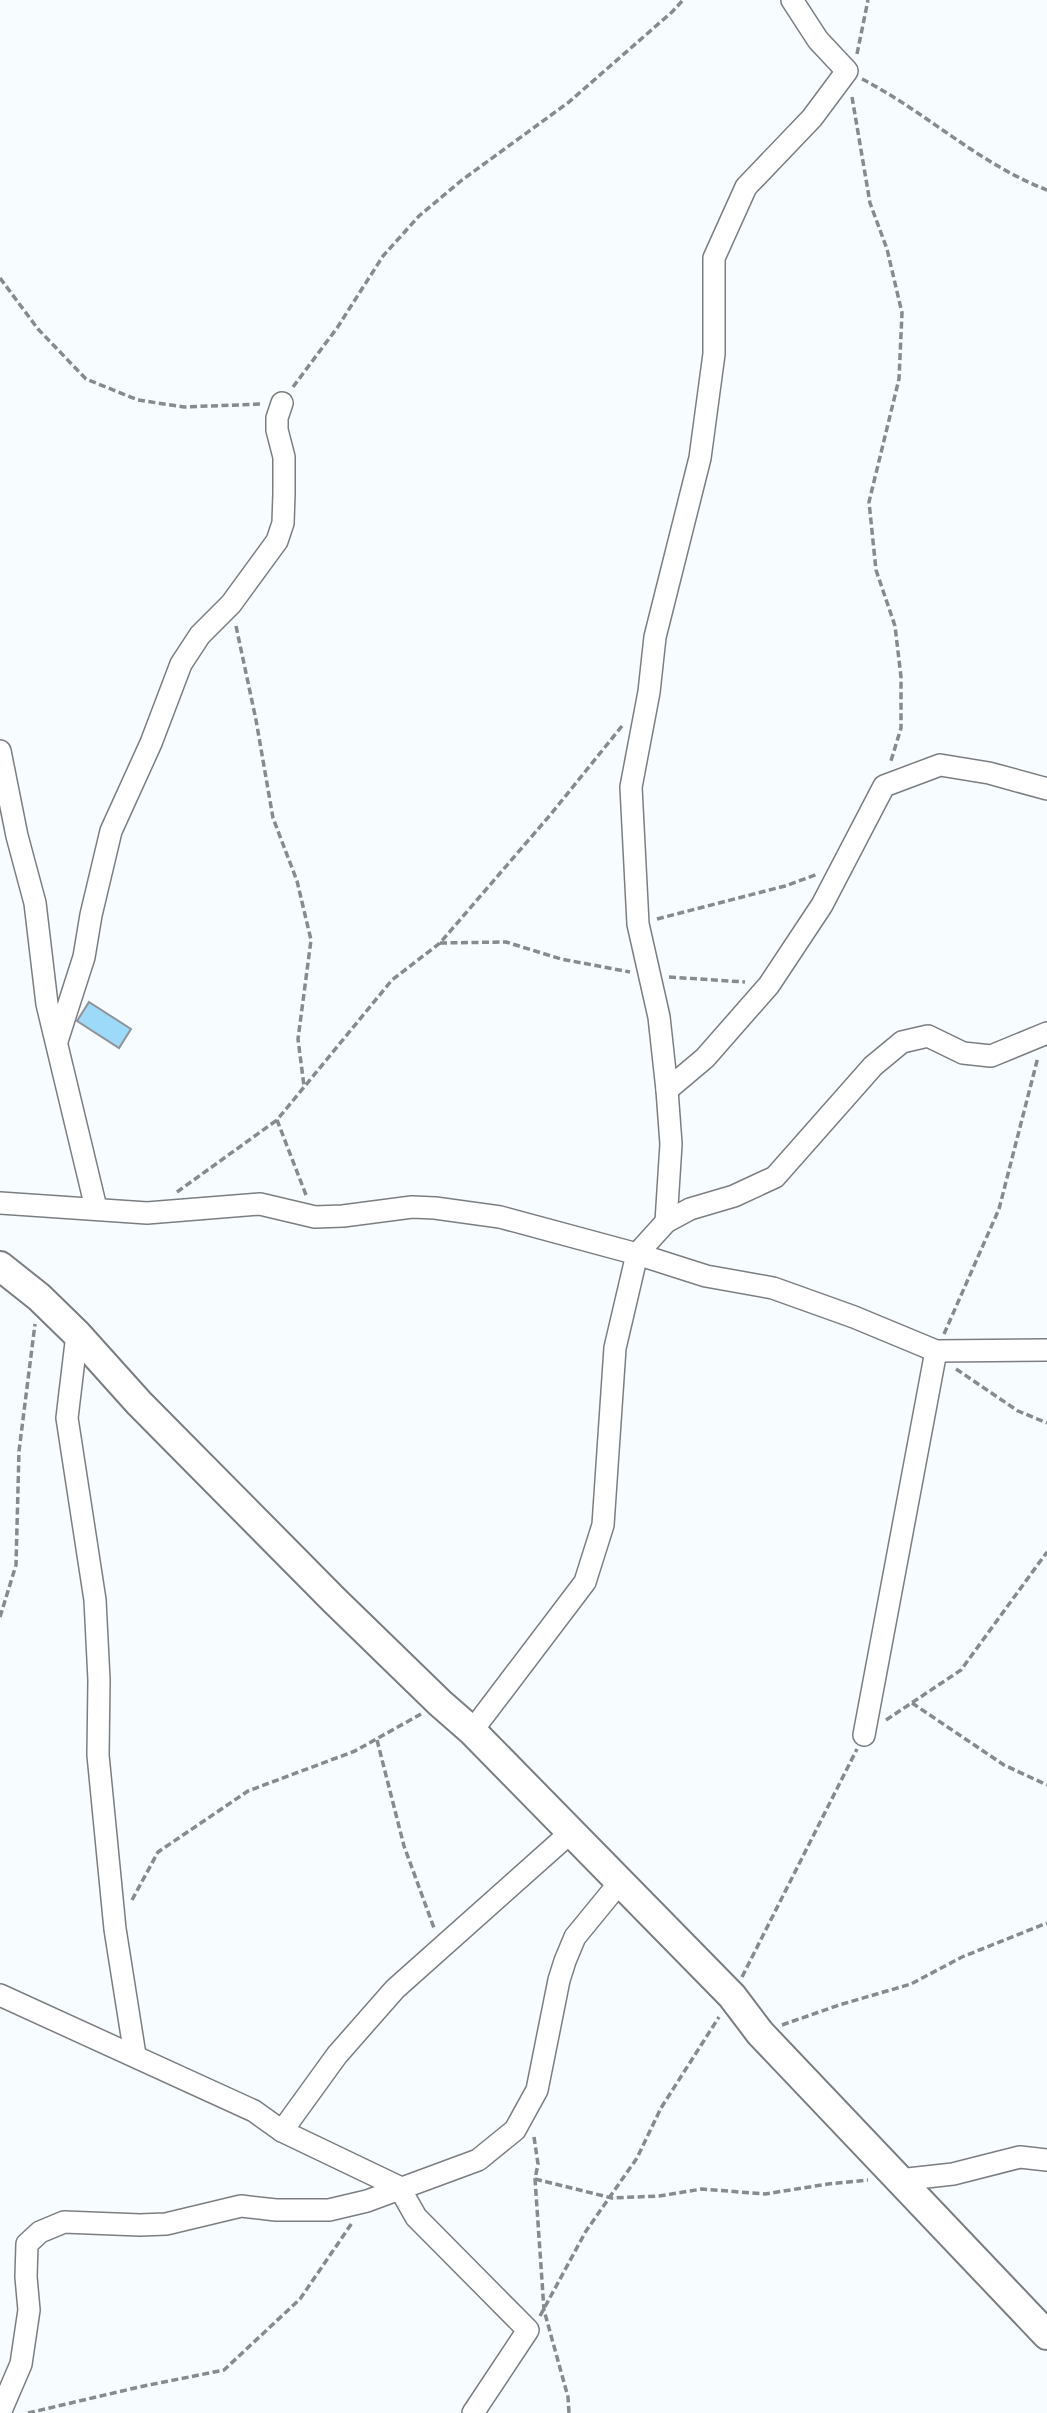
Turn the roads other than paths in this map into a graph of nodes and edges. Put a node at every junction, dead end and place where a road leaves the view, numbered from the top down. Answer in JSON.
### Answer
{"nodes":[{"id":1,"x":792,"y":0,"type":"edge"},
{"id":2,"x":282,"y":403,"type":"road end"},
{"id":3,"x":0,"y":751,"type":"edge"},
{"id":4,"x":1047,"y":789,"type":"edge"},
{"id":5,"x":1046,"y":1034,"type":"edge"},
{"id":6,"x":57,"y":1041,"type":"junction"},
{"id":7,"x":667,"y":1090,"type":"junction"},
{"id":8,"x":0,"y":1203,"type":"edge"},
{"id":9,"x":96,"y":1208,"type":"junction"},
{"id":10,"x":666,"y":1223,"type":"junction"},
{"id":11,"x":637,"y":1254,"type":"junction"},
{"id":12,"x":0,"y":1266,"type":"edge"},
{"id":13,"x":77,"y":1334,"type":"junction"},
{"id":14,"x":1047,"y":1350,"type":"edge"},
{"id":15,"x":941,"y":1352,"type":"junction"},
{"id":16,"x":472,"y":1731,"type":"junction"},
{"id":17,"x":864,"y":1735,"type":"road end"},
{"id":18,"x":570,"y":1833,"type":"junction"},
{"id":19,"x":620,"y":1882,"type":"junction"},
{"id":20,"x":0,"y":1995,"type":"edge"},
{"id":21,"x":135,"y":2055,"type":"junction"},
{"id":22,"x":282,"y":2131,"type":"junction"},
{"id":23,"x":1047,"y":2160,"type":"edge"},
{"id":24,"x":899,"y":2180,"type":"junction"},
{"id":25,"x":399,"y":2187,"type":"junction"},
{"id":26,"x":1047,"y":2334,"type":"edge"},
{"id":27,"x":0,"y":2413,"type":"edge"},
{"id":28,"x":473,"y":2413,"type":"edge"}],
"edges":[{"from":1,"to":7,"type":"street"},
{"from":2,"to":6,"type":"street"},
{"from":3,"to":6,"type":"street"},
{"from":4,"to":7,"type":"street"},
{"from":5,"to":10,"type":"street"},
{"from":6,"to":9,"type":"street"},
{"from":7,"to":10,"type":"street"},
{"from":8,"to":9,"type":"street"},
{"from":9,"to":11,"type":"street"},
{"from":10,"to":11,"type":"street"},
{"from":11,"to":15,"type":"street"},
{"from":11,"to":16,"type":"street"},
{"from":12,"to":13,"type":"street"},
{"from":13,"to":16,"type":"street"},
{"from":13,"to":21,"type":"street"},
{"from":14,"to":15,"type":"street"},
{"from":15,"to":17,"type":"street"},
{"from":16,"to":18,"type":"street"},
{"from":18,"to":19,"type":"street"},
{"from":18,"to":22,"type":"street"},
{"from":19,"to":24,"type":"street"},
{"from":19,"to":25,"type":"street"},
{"from":20,"to":21,"type":"street"},
{"from":21,"to":22,"type":"street"},
{"from":22,"to":25,"type":"street"},
{"from":23,"to":24,"type":"street"},
{"from":24,"to":26,"type":"street"},
{"from":25,"to":27,"type":"street"},
{"from":25,"to":28,"type":"street"}]}
